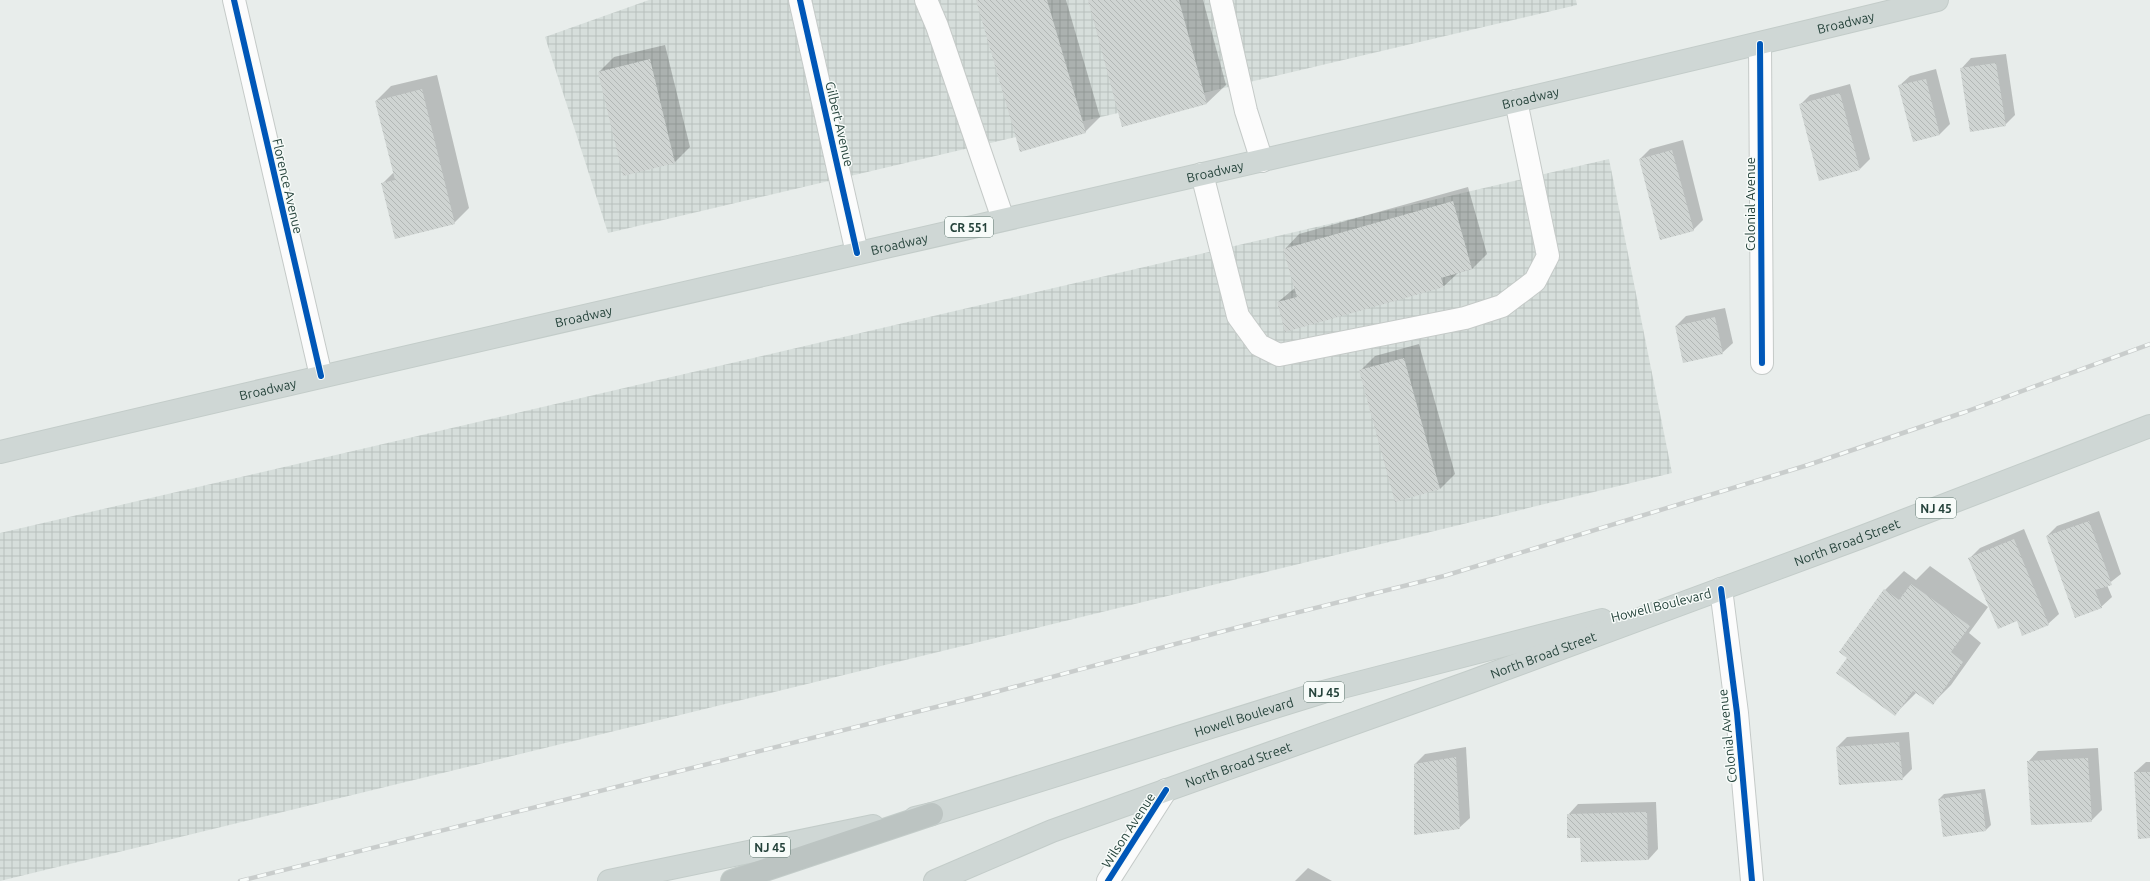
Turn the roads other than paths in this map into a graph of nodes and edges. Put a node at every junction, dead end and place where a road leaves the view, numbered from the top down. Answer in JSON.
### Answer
{"nodes":[{"id":1,"x":234,"y":0,"type":"edge"},
{"id":2,"x":800,"y":0,"type":"edge"},
{"id":3,"x":926,"y":0,"type":"edge"},
{"id":4,"x":1221,"y":0,"type":"edge"},
{"id":5,"x":1937,"y":0,"type":"edge"},
{"id":6,"x":1760,"y":44,"type":"junction"},
{"id":7,"x":1516,"y":101,"type":"junction"},
{"id":8,"x":1262,"y":161,"type":"junction"},
{"id":9,"x":1202,"y":174,"type":"junction"},
{"id":10,"x":1003,"y":219,"type":"junction"},
{"id":11,"x":857,"y":252,"type":"junction"},
{"id":12,"x":1762,"y":364,"type":"dead end"},
{"id":13,"x":321,"y":376,"type":"junction"},
{"id":14,"x":2150,"y":426,"type":"edge"},
{"id":15,"x":0,"y":452,"type":"edge"},
{"id":16,"x":1721,"y":589,"type":"junction"},
{"id":17,"x":1166,"y":790,"type":"junction"},
{"id":18,"x":932,"y":814,"type":"junction"},
{"id":19,"x":609,"y":881,"type":"edge"},
{"id":20,"x":732,"y":881,"type":"edge"},
{"id":21,"x":934,"y":881,"type":"edge"},
{"id":22,"x":1108,"y":881,"type":"edge"},
{"id":23,"x":1752,"y":881,"type":"edge"}],
"edges":[{"from":1,"to":13,"type":"street","name":"Florence Avenue"},
{"from":2,"to":11,"type":"street","name":"Gilbert Avenue"},
{"from":3,"to":10,"type":"street"},
{"from":4,"to":8,"type":"street"},
{"from":5,"to":6,"type":"main road","name":"Broadway","number":"CR 551"},
{"from":6,"to":7,"type":"main road","name":"Broadway","number":"CR 551"},
{"from":6,"to":12,"type":"street","name":"Colonial Avenue"},
{"from":7,"to":8,"type":"main road","name":"Broadway","number":"CR 551"},
{"from":7,"to":9,"type":"street"},
{"from":8,"to":9,"type":"main road","name":"Broadway","number":"CR 551"},
{"from":9,"to":10,"type":"main road","name":"Broadway","number":"CR 551"},
{"from":10,"to":11,"type":"main road","name":"Broadway","number":"CR 551"},
{"from":11,"to":13,"type":"main road","name":"Broadway","number":"CR 551"},
{"from":13,"to":15,"type":"main road","name":"Broadway","number":"CR 551"},
{"from":14,"to":16,"type":"main road","name":"North Broad Street","number":"NJ 45"},
{"from":16,"to":17,"type":"main road","name":"North Broad Street","number":"NJ 45"},
{"from":16,"to":18,"type":"main road","name":"Howell Boulevard","number":"NJ 45"},
{"from":16,"to":23,"type":"street","name":"Colonial Avenue"},
{"from":17,"to":21,"type":"main road","name":"North Broad Street","number":"NJ 45"},
{"from":17,"to":22,"type":"street","name":"Wilson Avenue"},
{"from":18,"to":19,"type":"main road","number":"NJ 45"},
{"from":18,"to":20,"type":"highway"}]}
